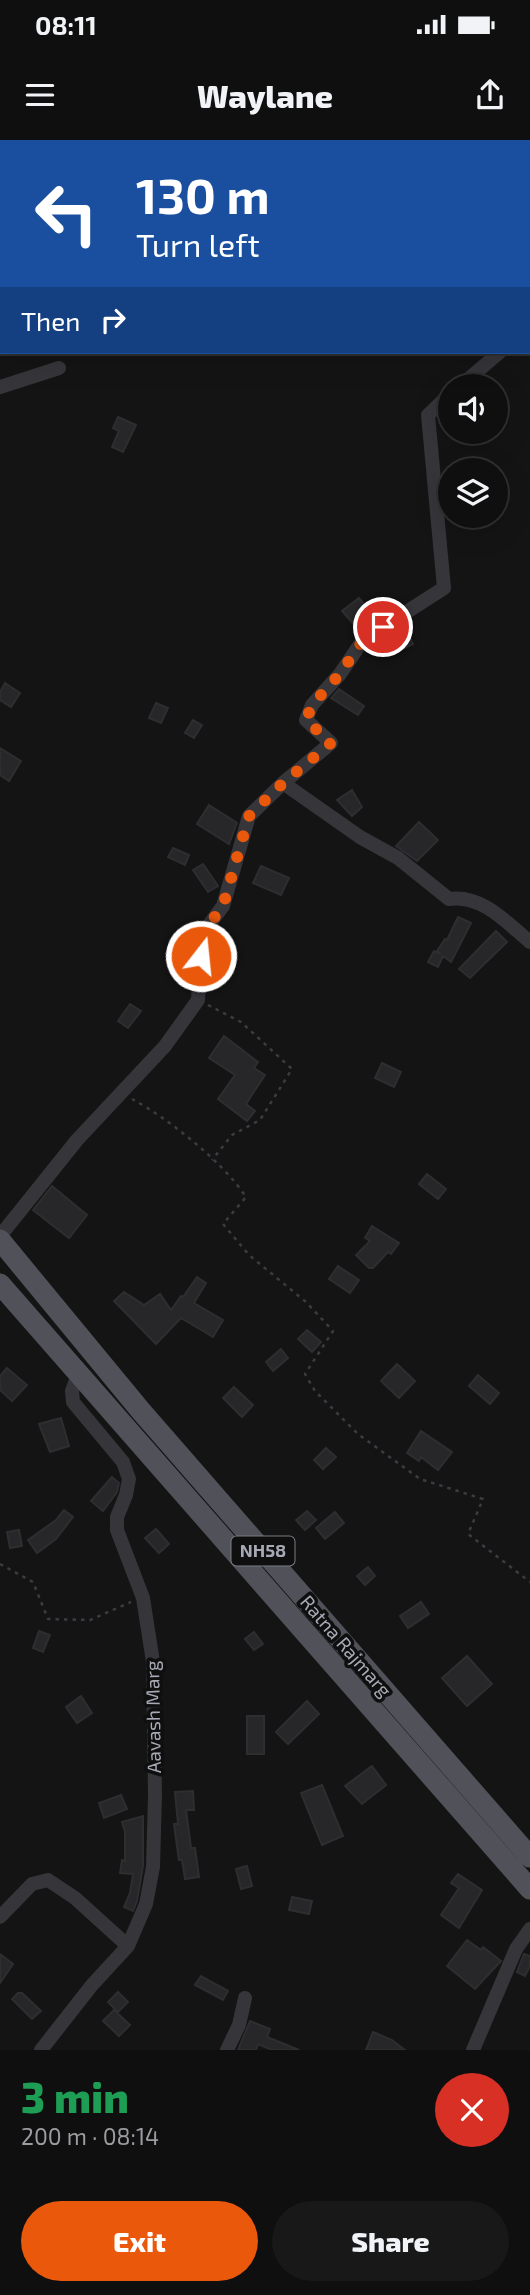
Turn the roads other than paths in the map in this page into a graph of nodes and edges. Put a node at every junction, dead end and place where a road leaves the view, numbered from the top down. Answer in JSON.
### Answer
{"nodes":[{"id":1,"x":498,"y":354,"type":"edge"},
{"id":2,"x":59,"y":368,"type":"dead end"},
{"id":3,"x":474,"y":374,"type":"edge"},
{"id":4,"x":0,"y":387,"type":"edge"},
{"id":5,"x":438,"y":405,"type":"edge"},
{"id":6,"x":283,"y":783,"type":"junction"},
{"id":7,"x":530,"y":942,"type":"edge"},
{"id":8,"x":0,"y":1238,"type":"edge"},
{"id":9,"x":0,"y":1284,"type":"edge"},
{"id":10,"x":78,"y":1375,"type":"junction"},
{"id":11,"x":530,"y":1857,"type":"edge"},
{"id":12,"x":530,"y":1889,"type":"edge"},
{"id":13,"x":0,"y":1917,"type":"edge"},
{"id":14,"x":530,"y":1929,"type":"edge"},
{"id":15,"x":128,"y":1946,"type":"junction"},
{"id":16,"x":245,"y":1998,"type":"dead end"},
{"id":17,"x":41,"y":2050,"type":"edge"},
{"id":18,"x":227,"y":2050,"type":"edge"},
{"id":19,"x":473,"y":2050,"type":"edge"}],
"edges":[{"from":1,"to":3,"type":"street"},
{"from":2,"to":4,"type":"street"},
{"from":5,"to":6,"type":"street"},
{"from":6,"to":7,"type":"street"},
{"from":6,"to":8,"type":"street"},
{"from":8,"to":11,"type":"main road","name":"Ratna Rajmarg","number":"NH58"},
{"from":9,"to":10,"type":"main road","name":"Ratna Rajmarg","number":"NH58"},
{"from":10,"to":12,"type":"main road","name":"Ratna Rajmarg","number":"NH58"},
{"from":10,"to":15,"type":"street","name":"Aavash Marg"},
{"from":13,"to":15,"type":"street"},
{"from":14,"to":19,"type":"street"},
{"from":15,"to":17,"type":"street","name":"Aavash Marg"},
{"from":16,"to":18,"type":"street"}]}
